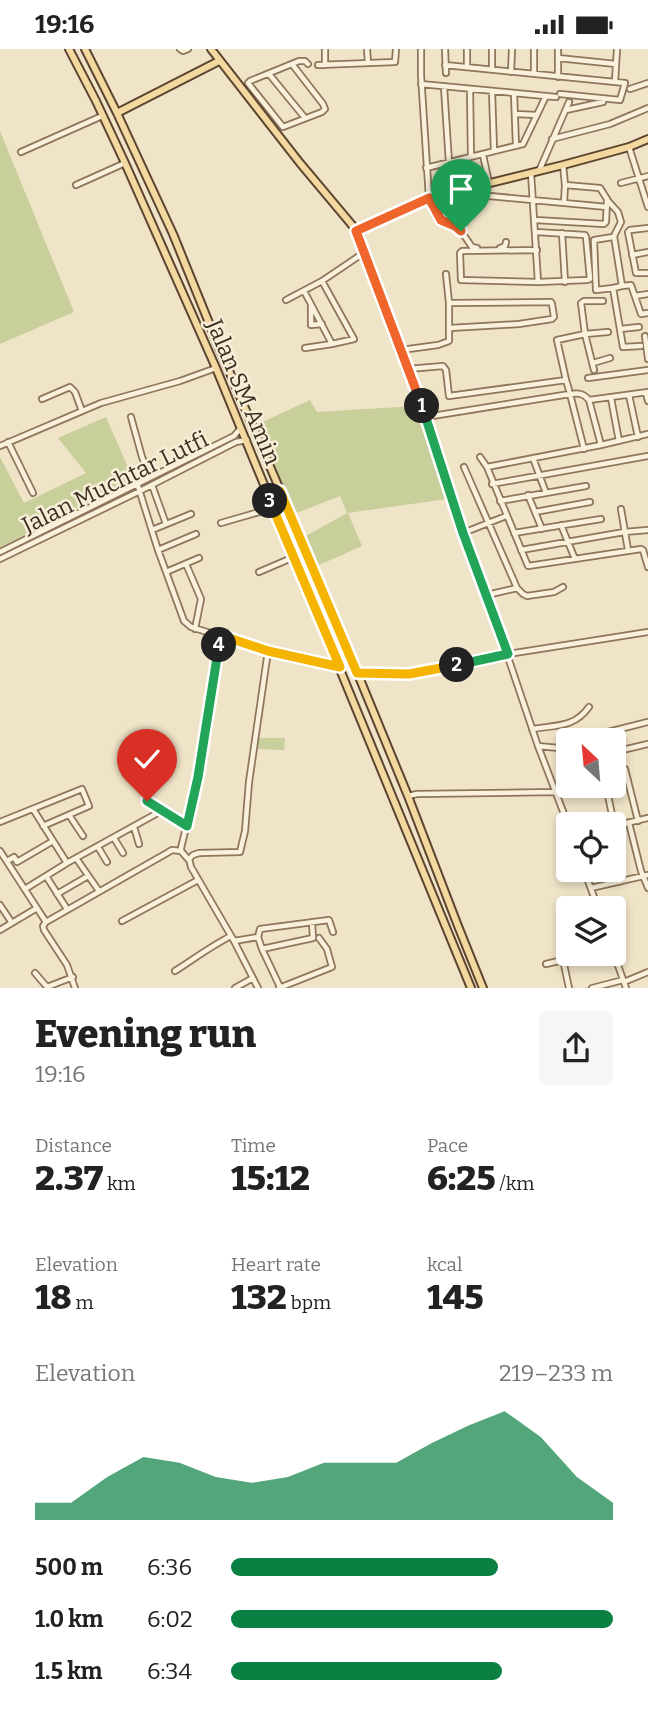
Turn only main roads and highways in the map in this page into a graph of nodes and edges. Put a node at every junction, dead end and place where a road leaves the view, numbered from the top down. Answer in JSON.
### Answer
{"nodes":[{"id":1,"x":69,"y":49,"type":"edge"},
{"id":2,"x":85,"y":49,"type":"edge"},
{"id":3,"x":211,"y":49,"type":"edge"},
{"id":4,"x":219,"y":61,"type":"junction"},
{"id":5,"x":117,"y":113,"type":"junction"},
{"id":6,"x":648,"y":139,"type":"edge"},
{"id":7,"x":280,"y":491,"type":"junction"},
{"id":8,"x":269,"y":497,"type":"junction"},
{"id":9,"x":481,"y":987,"type":"edge"},
{"id":10,"x":471,"y":988,"type":"edge"}],
"edges":[{"from":1,"to":8,"type":"main road","name":"Jalan SM Amin"},
{"from":2,"to":5,"type":"main road","name":"Jalan SM Amin"},
{"from":3,"to":4,"type":"main road"},
{"from":4,"to":5,"type":"main road"},
{"from":4,"to":6,"type":"main road"},
{"from":5,"to":7,"type":"main road","name":"Jalan SM Amin"},
{"from":7,"to":8,"type":"main road"},
{"from":7,"to":9,"type":"main road","name":"Jalan SM Amin"},
{"from":8,"to":10,"type":"main road","name":"Jalan SM Amin"}]}
